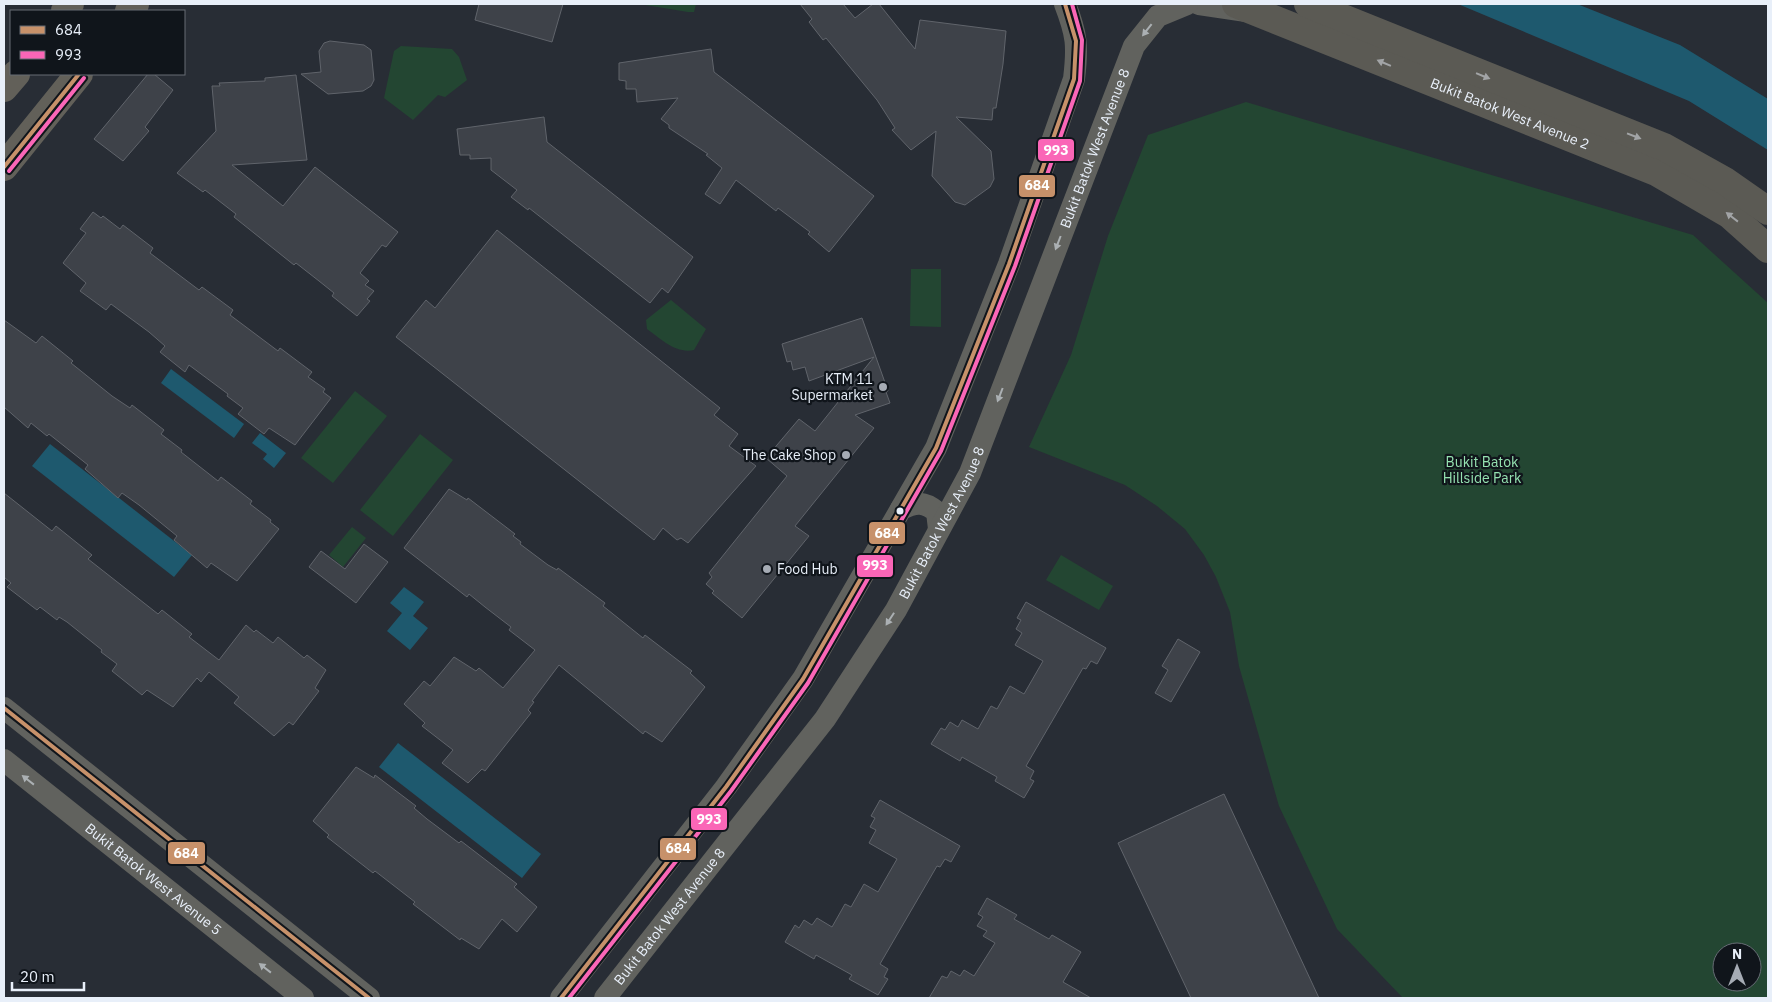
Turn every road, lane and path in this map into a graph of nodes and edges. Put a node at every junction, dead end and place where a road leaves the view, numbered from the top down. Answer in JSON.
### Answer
{"nodes":[{"id":1,"x":1065,"y":4,"type":"edge"},
{"id":2,"x":1187,"y":4,"type":"edge"},
{"id":3,"x":1199,"y":4,"type":"edge"},
{"id":4,"x":1308,"y":4,"type":"edge"},
{"id":5,"x":1248,"y":8,"type":"edge"},
{"id":6,"x":15,"y":75,"type":"edge"},
{"id":7,"x":78,"y":75,"type":"edge"},
{"id":8,"x":4,"y":88,"type":"edge"},
{"id":9,"x":4,"y":167,"type":"edge"},
{"id":10,"x":1768,"y":211,"type":"edge"},
{"id":11,"x":1768,"y":249,"type":"edge"},
{"id":12,"x":901,"y":509,"type":"junction"},
{"id":13,"x":938,"y":529,"type":"junction"},
{"id":14,"x":4,"y":708,"type":"edge"},
{"id":15,"x":4,"y":760,"type":"edge"},
{"id":16,"x":303,"y":998,"type":"edge"},
{"id":17,"x":369,"y":998,"type":"edge"},
{"id":18,"x":561,"y":998,"type":"edge"},
{"id":19,"x":605,"y":998,"type":"edge"}],
"edges":[{"from":1,"to":12,"type":"street"},
{"from":2,"to":13,"type":"street","name":"Bukit Batok West Avenue 8","one_way":true},
{"from":3,"to":5,"type":"street"},
{"from":4,"to":10,"type":"main road","name":"Bukit Batok West Avenue 2","one_way":true},
{"from":11,"to":5,"type":"main road","name":"Bukit Batok West Avenue 2","one_way":true},
{"from":6,"to":8,"type":"main road"},
{"from":7,"to":9,"type":"main road"},
{"from":12,"to":13,"type":"street"},
{"from":12,"to":18,"type":"street"},
{"from":13,"to":19,"type":"street","name":"Bukit Batok West Avenue 8","one_way":true},
{"from":14,"to":17,"type":"street"},
{"from":16,"to":15,"type":"street","name":"Bukit Batok West Avenue 5","one_way":true}]}
